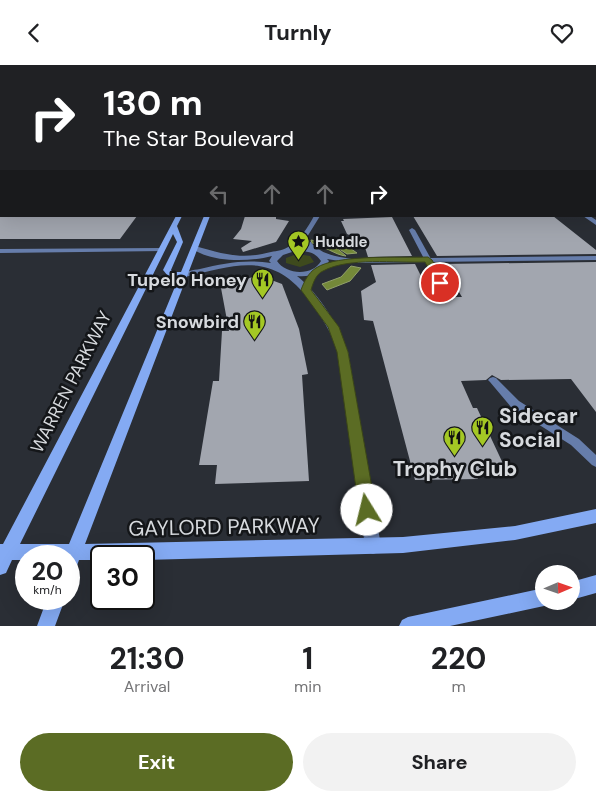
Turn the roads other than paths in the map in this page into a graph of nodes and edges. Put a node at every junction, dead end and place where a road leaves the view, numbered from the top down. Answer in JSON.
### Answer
{"nodes":[{"id":1,"x":179,"y":217,"type":"edge"},
{"id":2,"x":208,"y":217,"type":"edge"},
{"id":3,"x":317,"y":217,"type":"edge"},
{"id":4,"x":174,"y":227,"type":"junction"},
{"id":5,"x":412,"y":230,"type":"dead end"},
{"id":6,"x":303,"y":237,"type":"junction"},
{"id":7,"x":195,"y":248,"type":"junction"},
{"id":8,"x":162,"y":249,"type":"junction"},
{"id":9,"x":0,"y":251,"type":"edge"},
{"id":10,"x":282,"y":252,"type":"junction"},
{"id":11,"x":318,"y":253,"type":"junction"},
{"id":12,"x":596,"y":258,"type":"edge"},
{"id":13,"x":428,"y":260,"type":"junction"},
{"id":14,"x":247,"y":261,"type":"junction"},
{"id":15,"x":352,"y":261,"type":"junction"},
{"id":16,"x":319,"y":269,"type":"junction"},
{"id":17,"x":283,"y":271,"type":"junction"},
{"id":18,"x":186,"y":275,"type":"junction"},
{"id":19,"x":306,"y":290,"type":"junction"},
{"id":20,"x":448,"y":297,"type":"dead end"},
{"id":21,"x":493,"y":380,"type":"dead end"},
{"id":22,"x":596,"y":462,"type":"edge"},
{"id":23,"x":596,"y":516,"type":"edge"},
{"id":24,"x":77,"y":545,"type":"edge"},
{"id":25,"x":373,"y":546,"type":"junction"},
{"id":26,"x":4,"y":552,"type":"edge"},
{"id":27,"x":80,"y":559,"type":"edge"},
{"id":28,"x":0,"y":567,"type":"edge"},
{"id":29,"x":596,"y":584,"type":"edge"},
{"id":30,"x":580,"y":588,"type":"edge"},
{"id":31,"x":535,"y":599,"type":"edge"},
{"id":32,"x":52,"y":610,"type":"edge"},
{"id":33,"x":46,"y":626,"type":"edge"},
{"id":34,"x":408,"y":626,"type":"edge"}],
"edges":[{"from":1,"to":4,"type":"main road","name":"WARREN PARKWAY"},
{"from":2,"to":7,"type":"main road"},
{"from":3,"to":6,"type":"street"},
{"from":4,"to":8,"type":"main road","name":"WARREN PARKWAY"},
{"from":4,"to":18,"type":"main road"},
{"from":5,"to":13,"type":"lane"},
{"from":6,"to":10,"type":"street"},
{"from":6,"to":11,"type":"street"},
{"from":7,"to":14,"type":"street"},
{"from":7,"to":18,"type":"main road"},
{"from":8,"to":9,"type":"lane"},
{"from":8,"to":26,"type":"main road","name":"WARREN PARKWAY"},
{"from":10,"to":11,"type":"street"},
{"from":10,"to":14,"type":"street"},
{"from":10,"to":17,"type":"street"},
{"from":11,"to":15,"type":"street"},
{"from":11,"to":16,"type":"street"},
{"from":12,"to":13,"type":"street"},
{"from":13,"to":15,"type":"street"},
{"from":13,"to":20,"type":"lane"},
{"from":14,"to":17,"type":"street"},
{"from":14,"to":18,"type":"street"},
{"from":15,"to":16,"type":"street"},
{"from":16,"to":17,"type":"street"},
{"from":16,"to":19,"type":"street"},
{"from":17,"to":19,"type":"street"},
{"from":18,"to":24,"type":"main road"},
{"from":19,"to":25,"type":"street"},
{"from":21,"to":22,"type":"lane"},
{"from":23,"to":25,"type":"main road","name":"GAYLORD PARKWAY"},
{"from":25,"to":27,"type":"main road","name":"GAYLORD PARKWAY"},
{"from":26,"to":28,"type":"main road","name":"WARREN PARKWAY"},
{"from":29,"to":30,"type":"main road"},
{"from":31,"to":34,"type":"main road"},
{"from":32,"to":33,"type":"main road"}]}
